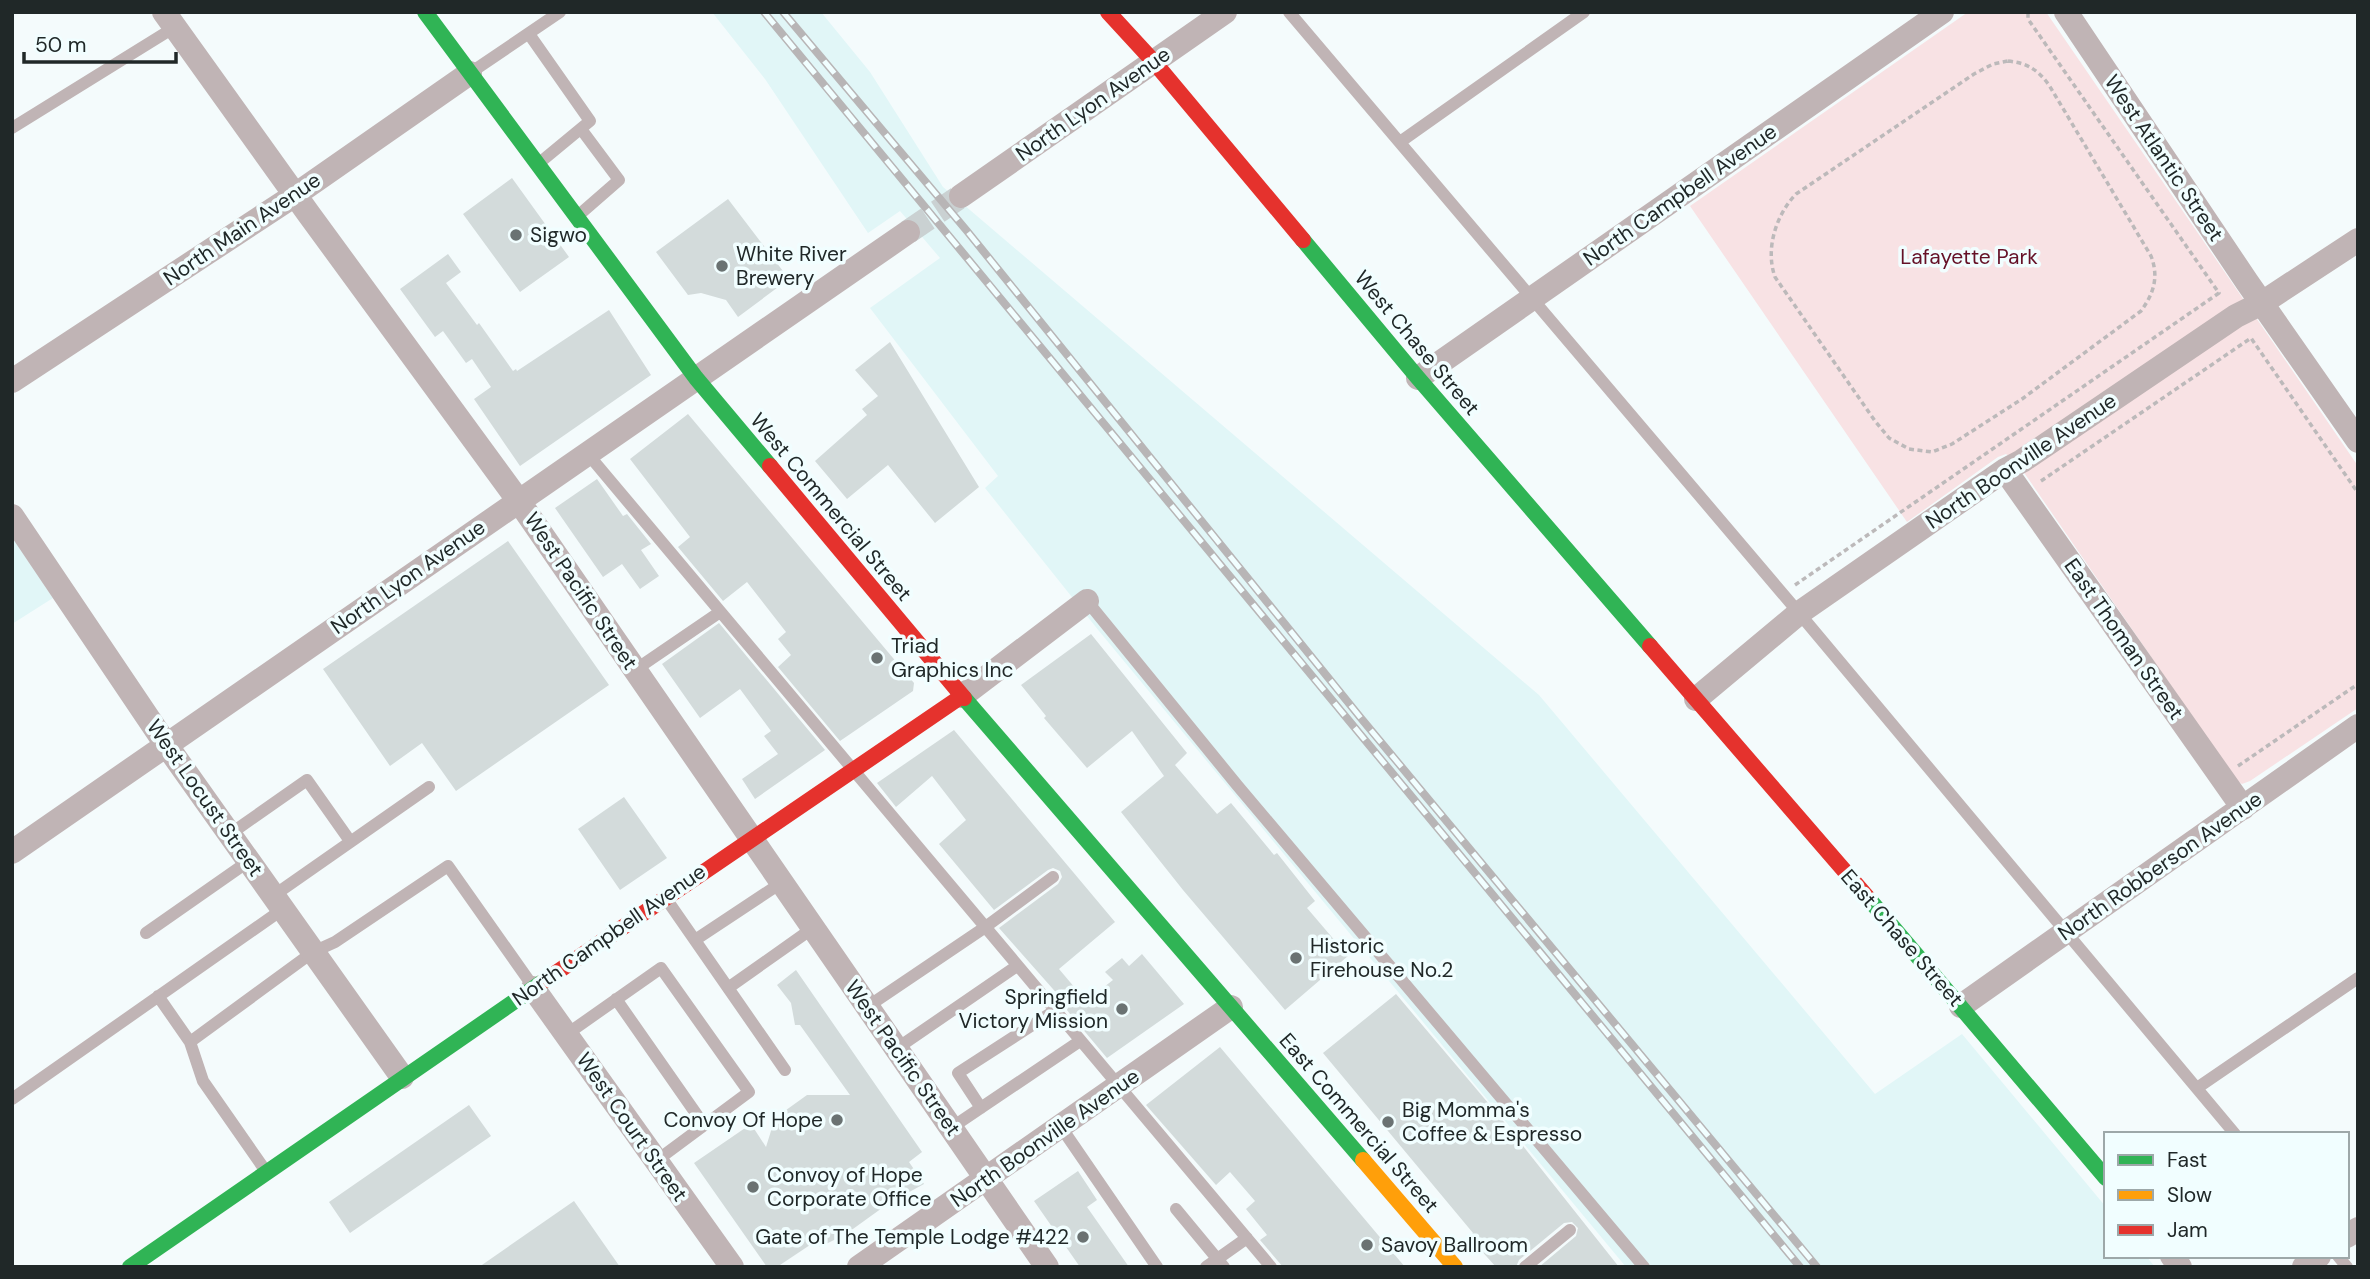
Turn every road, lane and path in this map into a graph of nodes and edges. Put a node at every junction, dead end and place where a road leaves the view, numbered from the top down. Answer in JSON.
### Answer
{"nodes":[{"id":1,"x":560,"y":12,"type":"edge"},
{"id":2,"x":1108,"y":12,"type":"edge"},
{"id":3,"x":1225,"y":12,"type":"edge"},
{"id":4,"x":1289,"y":12,"type":"edge"},
{"id":5,"x":1584,"y":12,"type":"edge"},
{"id":6,"x":1942,"y":12,"type":"edge"},
{"id":7,"x":2028,"y":12,"type":"edge"},
{"id":8,"x":2066,"y":12,"type":"edge"},
{"id":9,"x":434,"y":15,"type":"edge"},
{"id":10,"x":169,"y":20,"type":"edge"},
{"id":11,"x":529,"y":34,"type":"junction"},
{"id":12,"x":1154,"y":62,"type":"junction"},
{"id":13,"x":470,"y":73,"type":"junction"},
{"id":14,"x":1974,"y":74,"type":"joint"},
{"id":15,"x":12,"y":128,"type":"edge"},
{"id":16,"x":581,"y":129,"type":"junction"},
{"id":17,"x":1400,"y":142,"type":"junction"},
{"id":18,"x":538,"y":164,"type":"junction"},
{"id":19,"x":295,"y":195,"type":"junction"},
{"id":20,"x":961,"y":196,"type":"tunnel mouth"},
{"id":21,"x":577,"y":217,"type":"junction"},
{"id":22,"x":908,"y":232,"type":"tunnel mouth"},
{"id":23,"x":2358,"y":240,"type":"edge"},
{"id":24,"x":1533,"y":298,"type":"junction"},
{"id":25,"x":2262,"y":303,"type":"junction"},
{"id":26,"x":696,"y":378,"type":"junction"},
{"id":27,"x":1418,"y":378,"type":"junction"},
{"id":28,"x":12,"y":381,"type":"edge"},
{"id":29,"x":2358,"y":441,"type":"edge"},
{"id":30,"x":587,"y":453,"type":"junction"},
{"id":31,"x":2013,"y":466,"type":"junction"},
{"id":32,"x":2358,"y":493,"type":"edge"},
{"id":33,"x":519,"y":500,"type":"junction"},
{"id":34,"x":12,"y":516,"type":"edge"},
{"id":35,"x":1794,"y":586,"type":"dead end"},
{"id":36,"x":1087,"y":601,"type":"joint"},
{"id":37,"x":720,"y":612,"type":"junction"},
{"id":38,"x":1799,"y":613,"type":"junction"},
{"id":39,"x":635,"y":670,"type":"junction"},
{"id":40,"x":2358,"y":684,"type":"edge"},
{"id":41,"x":962,"y":696,"type":"junction"},
{"id":42,"x":1696,"y":699,"type":"junction"},
{"id":43,"x":2358,"y":726,"type":"edge"},
{"id":44,"x":167,"y":746,"type":"junction"},
{"id":45,"x":852,"y":770,"type":"junction"},
{"id":46,"x":2221,"y":778,"type":"junction"},
{"id":47,"x":429,"y":787,"type":"dead end"},
{"id":48,"x":2243,"y":808,"type":"junction"},
{"id":49,"x":230,"y":834,"type":"junction"},
{"id":50,"x":750,"y":838,"type":"junction"},
{"id":51,"x":350,"y":841,"type":"junction"},
{"id":52,"x":12,"y":852,"type":"edge"},
{"id":53,"x":249,"y":861,"type":"junction"},
{"id":54,"x":1053,"y":877,"type":"dead end"},
{"id":55,"x":781,"y":883,"type":"junction"},
{"id":56,"x":665,"y":897,"type":"junction"},
{"id":57,"x":278,"y":902,"type":"junction"},
{"id":58,"x":984,"y":928,"type":"junction"},
{"id":59,"x":813,"y":929,"type":"junction"},
{"id":60,"x":2066,"y":932,"type":"junction"},
{"id":61,"x":146,"y":933,"type":"dead end"},
{"id":62,"x":695,"y":940,"type":"junction"},
{"id":63,"x":313,"y":952,"type":"junction"},
{"id":64,"x":1017,"y":966,"type":"junction"},
{"id":65,"x":2358,"y":978,"type":"edge"},
{"id":66,"x":533,"y":988,"type":"junction"},
{"id":67,"x":728,"y":988,"type":"junction"},
{"id":68,"x":158,"y":996,"type":"junction"},
{"id":69,"x":616,"y":999,"type":"junction"},
{"id":70,"x":1961,"y":1006,"type":"junction"},
{"id":71,"x":867,"y":1007,"type":"junction"},
{"id":72,"x":1231,"y":1007,"type":"junction"},
{"id":73,"x":1054,"y":1011,"type":"junction"},
{"id":74,"x":566,"y":1034,"type":"junction"},
{"id":75,"x":1080,"y":1041,"type":"junction"},
{"id":76,"x":190,"y":1042,"type":"junction"},
{"id":77,"x":896,"y":1049,"type":"junction"},
{"id":78,"x":785,"y":1070,"type":"dead end"},
{"id":79,"x":402,"y":1077,"type":"junction"},
{"id":80,"x":1118,"y":1087,"type":"junction"},
{"id":81,"x":2197,"y":1088,"type":"junction"},
{"id":82,"x":12,"y":1099,"type":"edge"},
{"id":83,"x":981,"y":1108,"type":"junction"},
{"id":84,"x":704,"y":1125,"type":"junction"},
{"id":85,"x":1061,"y":1126,"type":"junction"},
{"id":86,"x":951,"y":1128,"type":"junction"},
{"id":87,"x":2233,"y":1132,"type":"edge"},
{"id":88,"x":656,"y":1161,"type":"junction"},
{"id":89,"x":266,"y":1172,"type":"junction"},
{"id":90,"x":2104,"y":1176,"type":"edge"},
{"id":91,"x":986,"y":1179,"type":"junction"},
{"id":92,"x":1176,"y":1209,"type":"dead end"},
{"id":93,"x":1570,"y":1230,"type":"dead end"},
{"id":94,"x":1247,"y":1238,"type":"junction"},
{"id":95,"x":875,"y":1262,"type":"edge"},
{"id":96,"x":1220,"y":1263,"type":"edge"},
{"id":97,"x":130,"y":1267,"type":"edge"},
{"id":98,"x":732,"y":1267,"type":"edge"},
{"id":99,"x":1047,"y":1267,"type":"edge"},
{"id":100,"x":1157,"y":1267,"type":"edge"},
{"id":101,"x":1206,"y":1267,"type":"edge"},
{"id":102,"x":1271,"y":1267,"type":"edge"},
{"id":103,"x":1455,"y":1267,"type":"edge"},
{"id":104,"x":1525,"y":1267,"type":"edge"},
{"id":105,"x":1644,"y":1267,"type":"edge"}],
"edges":[{"from":1,"to":11,"type":"lane"},
{"from":2,"to":12,"type":"street","name":"West Chase Street"},
{"from":3,"to":12,"type":"street","name":"North Lyon Avenue"},
{"from":4,"to":17,"type":"lane"},
{"from":5,"to":17,"type":"lane"},
{"from":6,"to":24,"type":"street","name":"North Campbell Avenue"},
{"from":7,"to":35,"type":"path"},
{"from":8,"to":25,"type":"street","name":"West Atlantic Street"},
{"from":9,"to":13,"type":"street","name":"West Commercial Street"},
{"from":10,"to":15,"type":"lane"},
{"from":10,"to":19,"type":"street","name":"West Pacific Street"},
{"from":11,"to":13,"type":"lane"},
{"from":11,"to":16,"type":"lane"},
{"from":12,"to":20,"type":"street","name":"North Lyon Avenue"},
{"from":12,"to":27,"type":"street","name":"West Chase Street"},
{"from":13,"to":18,"type":"street","name":"West Commercial Street"},
{"from":13,"to":19,"type":"street","name":"North Main Avenue"},
{"from":14,"to":14,"type":"path"},
{"from":16,"to":18,"type":"lane"},
{"from":16,"to":21,"type":"lane"},
{"from":17,"to":24,"type":"lane"},
{"from":18,"to":21,"type":"street","name":"West Commercial Street"},
{"from":19,"to":28,"type":"street","name":"North Main Avenue"},
{"from":19,"to":33,"type":"street","name":"West Pacific Street"},
{"from":21,"to":26,"type":"street","name":"West Commercial Street"},
{"from":22,"to":26,"type":"street","name":"North Lyon Avenue"},
{"from":23,"to":25,"type":"street","name":"North Boonville Avenue"},
{"from":24,"to":27,"type":"street","name":"North Campbell Avenue"},
{"from":24,"to":38,"type":"lane"},
{"from":25,"to":29,"type":"street","name":"West Atlantic Street"},
{"from":25,"to":31,"type":"street","name":"North Boonville Avenue"},
{"from":26,"to":30,"type":"street","name":"North Lyon Avenue"},
{"from":26,"to":41,"type":"street","name":"West Commercial Street"},
{"from":27,"to":42,"type":"street","name":"West Chase Street"},
{"from":30,"to":33,"type":"street","name":"North Lyon Avenue"},
{"from":30,"to":37,"type":"lane"},
{"from":31,"to":32,"type":"path"},
{"from":31,"to":38,"type":"street","name":"North Boonville Avenue"},
{"from":31,"to":46,"type":"street","name":"East Thoman Street"},
{"from":33,"to":39,"type":"street","name":"West Pacific Street"},
{"from":33,"to":44,"type":"street","name":"North Lyon Avenue"},
{"from":34,"to":44,"type":"street","name":"West Locust Street"},
{"from":36,"to":41,"type":"street","name":"North Campbell Avenue"},
{"from":36,"to":105,"type":"lane"},
{"from":37,"to":39,"type":"lane"},
{"from":37,"to":45,"type":"lane"},
{"from":38,"to":42,"type":"street","name":"North Boonville Avenue"},
{"from":38,"to":60,"type":"lane"},
{"from":39,"to":50,"type":"street","name":"West Pacific Street"},
{"from":40,"to":46,"type":"path"},
{"from":41,"to":45,"type":"street","name":"North Campbell Avenue"},
{"from":41,"to":72,"type":"street","name":"West Commercial Street"},
{"from":42,"to":70,"type":"street","name":"East Chase Street"},
{"from":43,"to":48,"type":"street","name":"North Robberson Avenue"},
{"from":44,"to":49,"type":"street","name":"West Locust Street"},
{"from":44,"to":52,"type":"street","name":"North Lyon Avenue"},
{"from":45,"to":50,"type":"street","name":"North Campbell Avenue"},
{"from":45,"to":58,"type":"lane"},
{"from":46,"to":48,"type":"street","name":"East Thoman Street"},
{"from":47,"to":51,"type":"lane"},
{"from":48,"to":60,"type":"street","name":"North Robberson Avenue"},
{"from":49,"to":51,"type":"lane"},
{"from":49,"to":53,"type":"street","name":"West Locust Street"},
{"from":50,"to":55,"type":"street","name":"West Pacific Street"},
{"from":50,"to":56,"type":"street","name":"North Campbell Avenue"},
{"from":51,"to":57,"type":"lane"},
{"from":53,"to":57,"type":"street","name":"West Locust Street"},
{"from":53,"to":61,"type":"lane"},
{"from":54,"to":58,"type":"lane"},
{"from":55,"to":59,"type":"street","name":"West Pacific Street"},
{"from":55,"to":62,"type":"lane"},
{"from":56,"to":62,"type":"lane"},
{"from":56,"to":66,"type":"street","name":"North Campbell Avenue"},
{"from":57,"to":63,"type":"street","name":"West Locust Street"},
{"from":57,"to":68,"type":"lane"},
{"from":58,"to":64,"type":"lane"},
{"from":58,"to":71,"type":"lane"},
{"from":59,"to":67,"type":"lane"},
{"from":59,"to":71,"type":"street","name":"West Pacific Street"},
{"from":60,"to":70,"type":"street","name":"North Robberson Avenue"},
{"from":60,"to":81,"type":"lane"},
{"from":62,"to":67,"type":"lane"},
{"from":63,"to":66,"type":"lane"},
{"from":63,"to":76,"type":"lane"},
{"from":63,"to":79,"type":"street","name":"West Locust Street"},
{"from":64,"to":73,"type":"lane"},
{"from":64,"to":77,"type":"lane"},
{"from":65,"to":81,"type":"lane"},
{"from":66,"to":74,"type":"street","name":"West Court Street"},
{"from":66,"to":79,"type":"street","name":"North Campbell Avenue"},
{"from":67,"to":78,"type":"lane"},
{"from":68,"to":76,"type":"lane"},
{"from":68,"to":82,"type":"lane"},
{"from":69,"to":74,"type":"lane"},
{"from":69,"to":84,"type":"lane"},
{"from":69,"to":84,"type":"lane"},
{"from":70,"to":90,"type":"street","name":"East Chase Street"},
{"from":71,"to":77,"type":"street","name":"West Pacific Street"},
{"from":72,"to":80,"type":"street","name":"North Boonville Avenue"},
{"from":72,"to":103,"type":"street","name":"East Commercial Street"},
{"from":73,"to":75,"type":"lane"},
{"from":73,"to":83,"type":"lane"},
{"from":74,"to":88,"type":"street","name":"West Court Street"},
{"from":75,"to":80,"type":"lane"},
{"from":75,"to":83,"type":"lane"},
{"from":76,"to":89,"type":"lane"},
{"from":77,"to":86,"type":"street","name":"West Pacific Street"},
{"from":79,"to":89,"type":"street","name":"North Campbell Avenue"},
{"from":80,"to":85,"type":"street","name":"North Boonville Avenue"},
{"from":80,"to":94,"type":"lane"},
{"from":81,"to":87,"type":"lane"},
{"from":83,"to":86,"type":"lane"},
{"from":84,"to":88,"type":"lane"},
{"from":85,"to":91,"type":"street","name":"North Boonville Avenue"},
{"from":85,"to":100,"type":"lane"},
{"from":86,"to":91,"type":"street","name":"West Pacific Street"},
{"from":88,"to":98,"type":"street","name":"West Court Street"},
{"from":89,"to":97,"type":"street","name":"North Campbell Avenue"},
{"from":91,"to":95,"type":"street","name":"North Boonville Avenue"},
{"from":91,"to":99,"type":"street","name":"West Pacific Street"},
{"from":92,"to":96,"type":"lane"},
{"from":93,"to":104,"type":"lane"},
{"from":94,"to":96,"type":"lane"},
{"from":94,"to":102,"type":"lane"},
{"from":96,"to":101,"type":"lane"}]}
